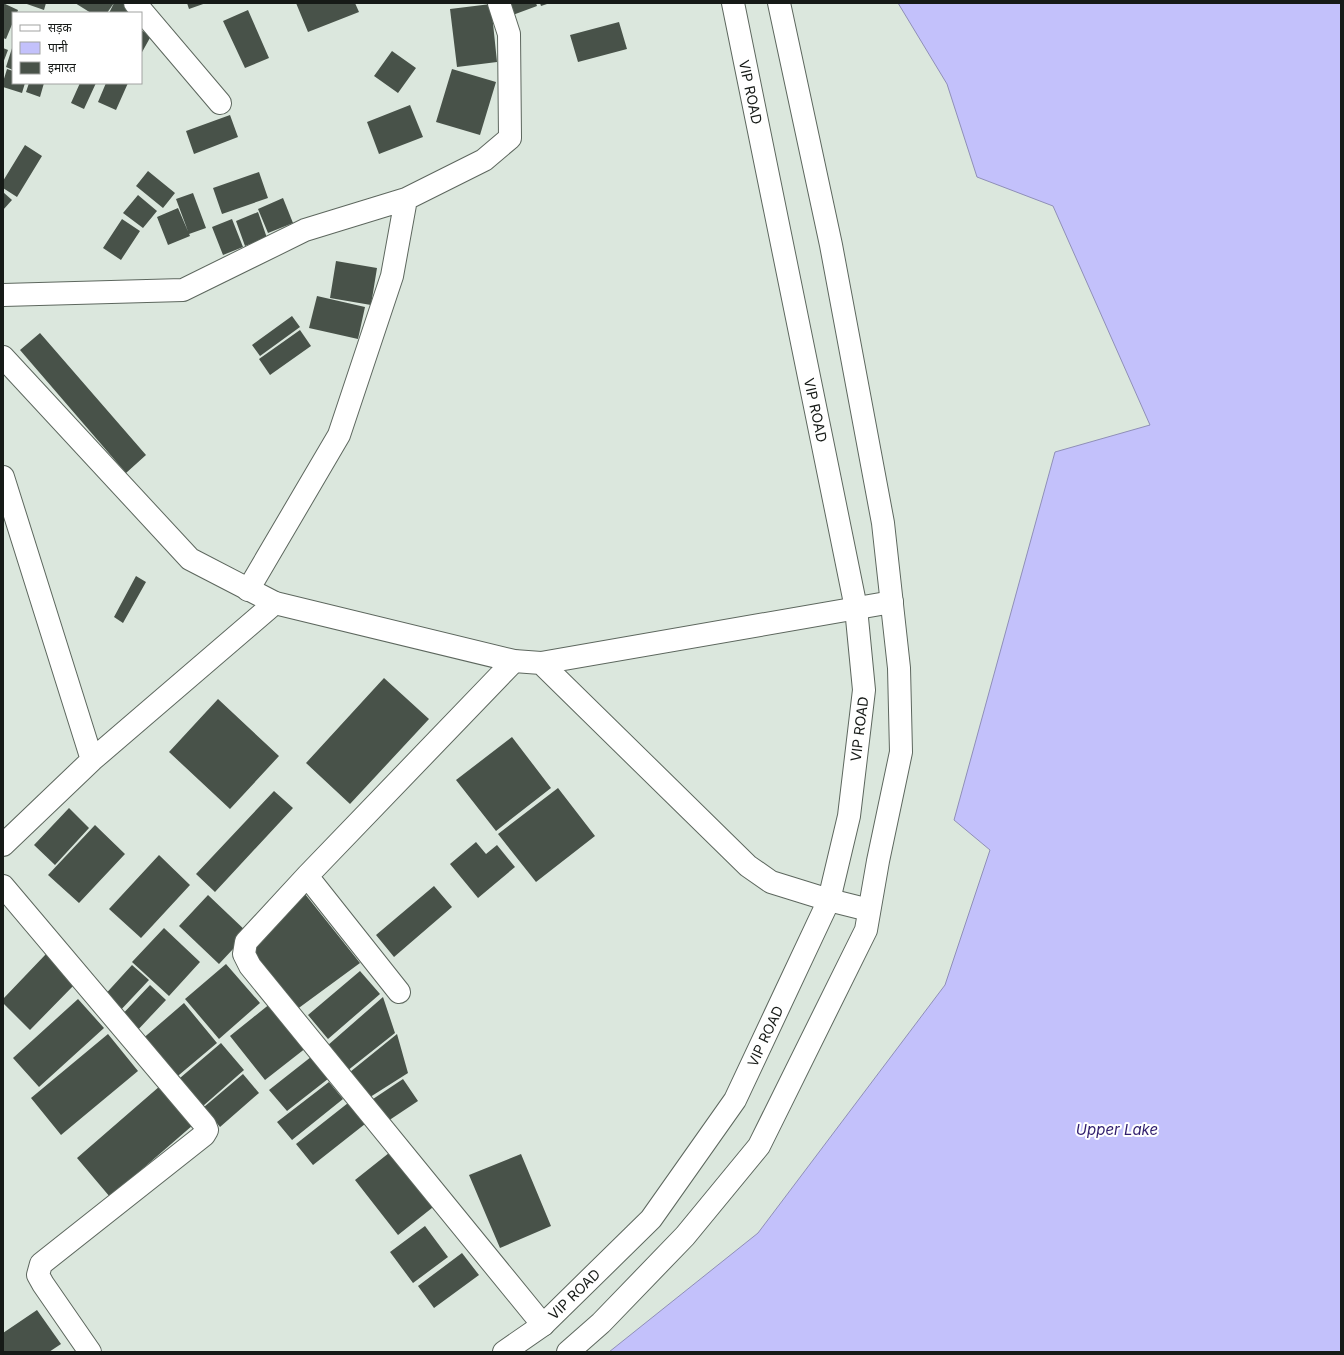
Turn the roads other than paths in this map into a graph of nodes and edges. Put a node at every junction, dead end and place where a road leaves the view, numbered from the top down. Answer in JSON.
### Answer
{"nodes":[{"id":1,"x":135,"y":3,"type":"edge"},
{"id":2,"x":499,"y":3,"type":"edge"},
{"id":3,"x":733,"y":3,"type":"edge"},
{"id":4,"x":779,"y":3,"type":"edge"},
{"id":5,"x":220,"y":103,"type":"dead end"},
{"id":6,"x":406,"y":199,"type":"junction"},
{"id":7,"x":3,"y":294,"type":"edge"},
{"id":8,"x":3,"y":357,"type":"edge"},
{"id":9,"x":3,"y":477,"type":"edge"},
{"id":10,"x":248,"y":590,"type":"junction"},
{"id":11,"x":892,"y":602,"type":"junction"},
{"id":12,"x":275,"y":603,"type":"junction"},
{"id":13,"x":856,"y":608,"type":"junction"},
{"id":14,"x":514,"y":661,"type":"junction"},
{"id":15,"x":541,"y":662,"type":"junction"},
{"id":16,"x":92,"y":760,"type":"junction"},
{"id":17,"x":3,"y":845,"type":"edge"},
{"id":18,"x":307,"y":876,"type":"junction"},
{"id":19,"x":3,"y":886,"type":"edge"},
{"id":20,"x":829,"y":900,"type":"junction"},
{"id":21,"x":869,"y":910,"type":"junction"},
{"id":22,"x":399,"y":992,"type":"dead end"},
{"id":23,"x":543,"y":1325,"type":"junction"},
{"id":24,"x":90,"y":1352,"type":"edge"},
{"id":25,"x":504,"y":1352,"type":"edge"},
{"id":26,"x":568,"y":1352,"type":"edge"}],
"edges":[{"from":1,"to":5,"type":"street"},
{"from":2,"to":6,"type":"street"},
{"from":3,"to":13,"type":"street","name":"VIP ROAD"},
{"from":4,"to":11,"type":"street"},
{"from":6,"to":7,"type":"street"},
{"from":6,"to":10,"type":"street"},
{"from":8,"to":10,"type":"street"},
{"from":9,"to":16,"type":"street"},
{"from":10,"to":12,"type":"street"},
{"from":11,"to":13,"type":"street"},
{"from":11,"to":21,"type":"street"},
{"from":12,"to":14,"type":"street"},
{"from":12,"to":16,"type":"street"},
{"from":13,"to":15,"type":"street"},
{"from":13,"to":20,"type":"street","name":"VIP ROAD"},
{"from":14,"to":15,"type":"street"},
{"from":14,"to":18,"type":"street"},
{"from":15,"to":20,"type":"street"},
{"from":16,"to":17,"type":"street"},
{"from":18,"to":22,"type":"street"},
{"from":18,"to":23,"type":"street"},
{"from":19,"to":24,"type":"street"},
{"from":20,"to":21,"type":"street"},
{"from":20,"to":23,"type":"street","name":"VIP ROAD"},
{"from":21,"to":26,"type":"street"},
{"from":23,"to":25,"type":"street","name":"VIP ROAD"}]}
